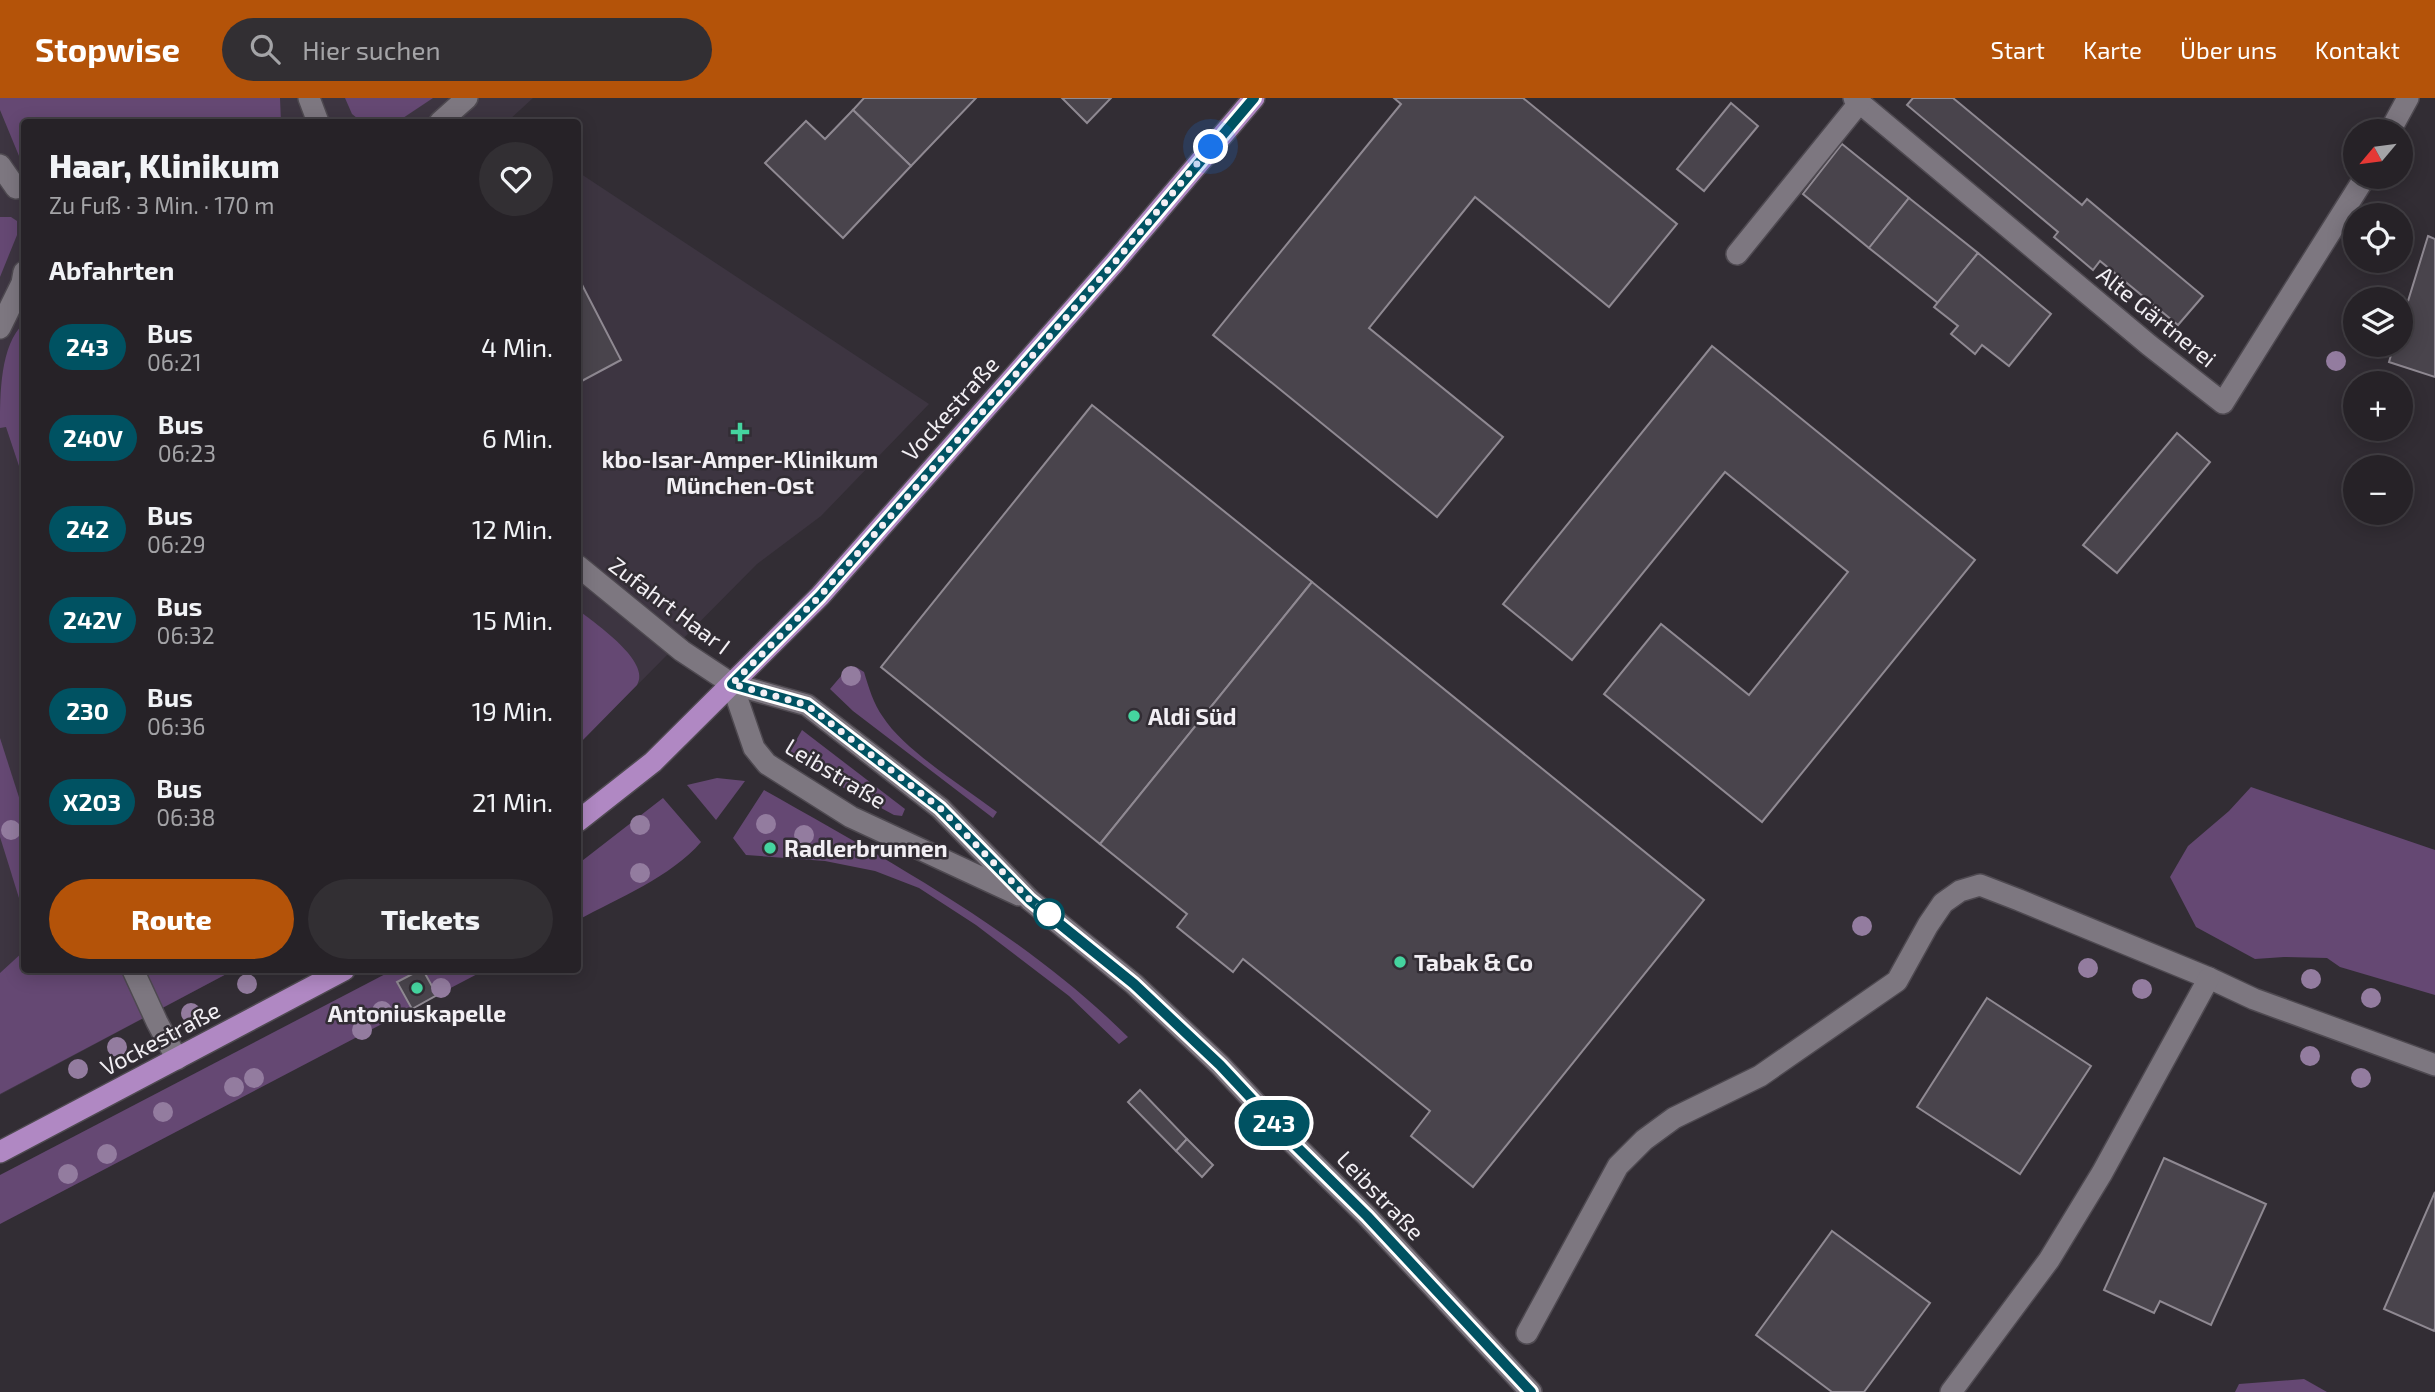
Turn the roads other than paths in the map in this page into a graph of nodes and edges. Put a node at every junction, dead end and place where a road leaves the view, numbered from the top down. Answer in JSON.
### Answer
{"nodes":[{"id":1,"x":309,"y":98,"type":"edge"},
{"id":2,"x":467,"y":98,"type":"edge"},
{"id":3,"x":1254,"y":98,"type":"edge"},
{"id":4,"x":2408,"y":98,"type":"edge"},
{"id":5,"x":1857,"y":100,"type":"edge"},
{"id":6,"x":317,"y":119,"type":"edge"},
{"id":7,"x":443,"y":119,"type":"edge"},
{"id":8,"x":2397,"y":119,"type":"edge"},
{"id":9,"x":0,"y":165,"type":"edge"},
{"id":10,"x":14,"y":188,"type":"edge"},
{"id":11,"x":2357,"y":189,"type":"edge"},
{"id":12,"x":1737,"y":254,"type":"dead end"},
{"id":13,"x":21,"y":285,"type":"edge"},
{"id":14,"x":0,"y":328,"type":"edge"},
{"id":15,"x":581,"y":568,"type":"edge"},
{"id":16,"x":732,"y":684,"type":"junction"},
{"id":17,"x":581,"y":819,"type":"edge"},
{"id":18,"x":1030,"y":900,"type":"junction"},
{"id":19,"x":134,"y":973,"type":"edge"},
{"id":20,"x":338,"y":973,"type":"edge"},
{"id":21,"x":2209,"y":978,"type":"junction"},
{"id":22,"x":177,"y":1059,"type":"junction"},
{"id":23,"x":2435,"y":1065,"type":"edge"},
{"id":24,"x":0,"y":1152,"type":"edge"},
{"id":25,"x":1527,"y":1333,"type":"dead end"},
{"id":26,"x":1531,"y":1392,"type":"edge"},
{"id":27,"x":1951,"y":1392,"type":"edge"}],
"edges":[{"from":1,"to":6,"type":"street"},
{"from":2,"to":7,"type":"street"},
{"from":3,"to":16,"type":"main road","name":"Vockestraße"},
{"from":4,"to":8,"type":"street"},
{"from":5,"to":11,"type":"street","name":"Alte Gärtnerei"},
{"from":5,"to":12,"type":"street"},
{"from":9,"to":10,"type":"street"},
{"from":13,"to":14,"type":"street"},
{"from":15,"to":16,"type":"street","name":"Zufahrt Haar I"},
{"from":16,"to":17,"type":"main road","name":"Vockestraße"},
{"from":16,"to":18,"type":"street","name":"Leibstraße"},
{"from":16,"to":18,"type":"street","name":"Leibstraße"},
{"from":18,"to":26,"type":"street","name":"Leibstraße"},
{"from":19,"to":22,"type":"street"},
{"from":20,"to":22,"type":"main road","name":"Vockestraße"},
{"from":21,"to":23,"type":"street"},
{"from":21,"to":25,"type":"street"},
{"from":21,"to":27,"type":"street"},
{"from":22,"to":24,"type":"main road","name":"Vockestraße"}]}
